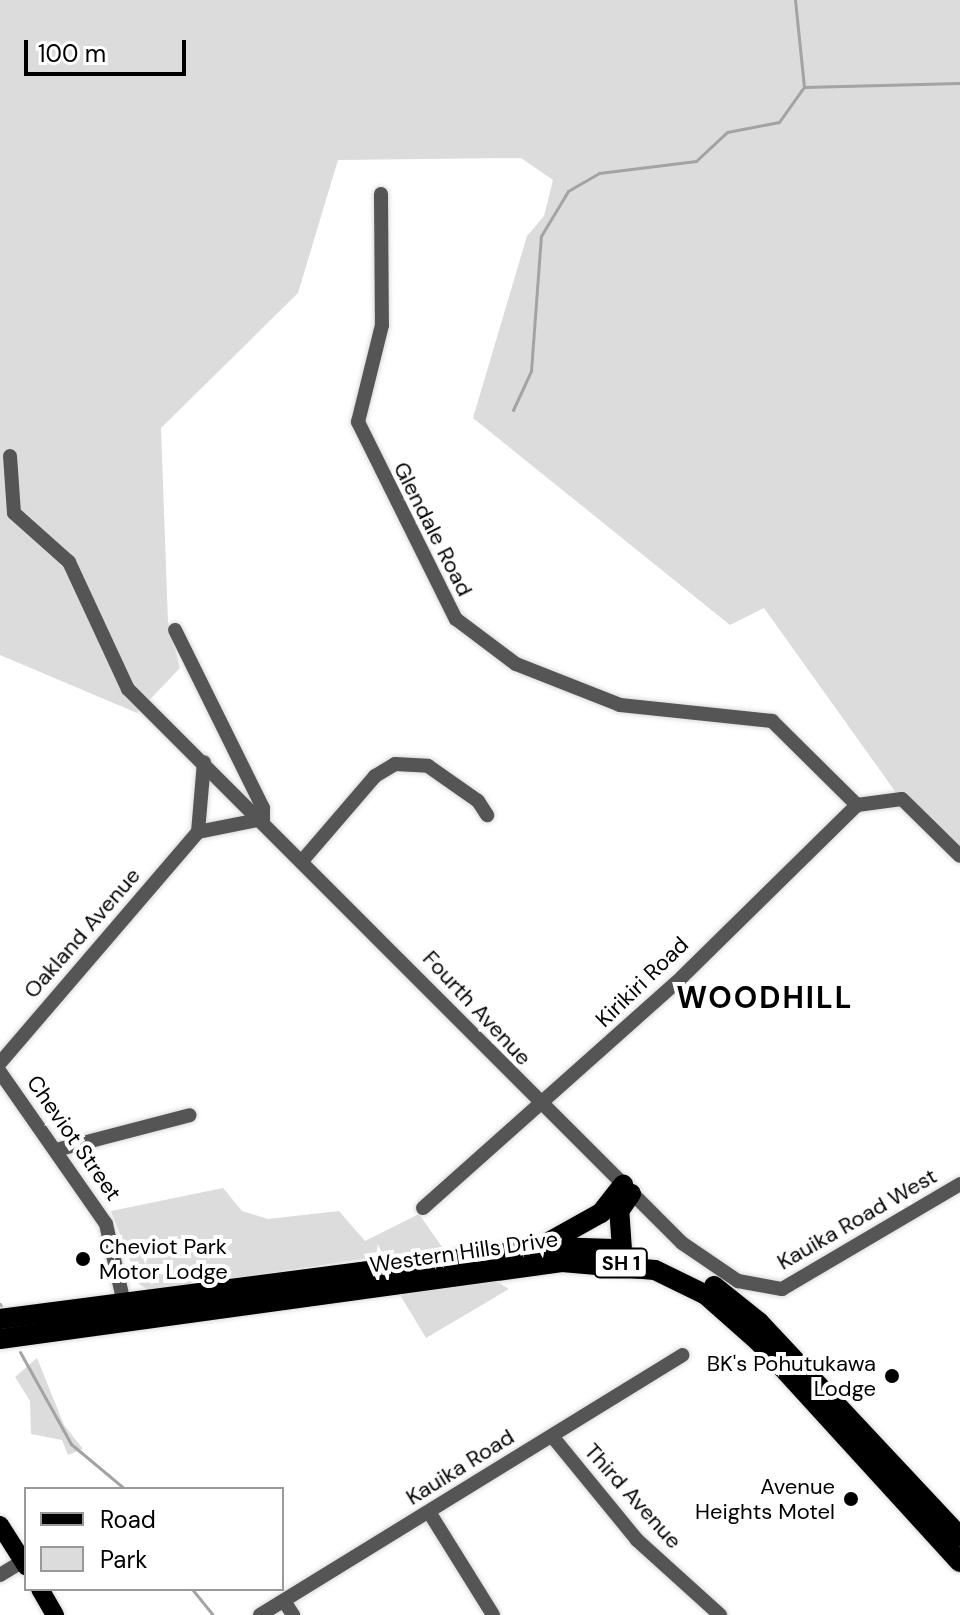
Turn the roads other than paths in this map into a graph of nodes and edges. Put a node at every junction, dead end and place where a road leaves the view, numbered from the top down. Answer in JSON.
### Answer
{"nodes":[{"id":1,"x":381,"y":194,"type":"dead end"},
{"id":2,"x":10,"y":456,"type":"dead end"},
{"id":3,"x":175,"y":630,"type":"dead end"},
{"id":4,"x":204,"y":762,"type":"junction"},
{"id":5,"x":857,"y":805,"type":"junction"},
{"id":6,"x":487,"y":815,"type":"dead end"},
{"id":7,"x":263,"y":819,"type":"junction"},
{"id":8,"x":198,"y":832,"type":"junction"},
{"id":9,"x":960,"y":856,"type":"edge"},
{"id":10,"x":302,"y":861,"type":"junction"},
{"id":11,"x":0,"y":1063,"type":"edge"},
{"id":12,"x":0,"y":1072,"type":"edge"},
{"id":13,"x":541,"y":1105,"type":"junction"},
{"id":14,"x":190,"y":1115,"type":"dead end"},
{"id":15,"x":56,"y":1150,"type":"junction"},
{"id":16,"x":960,"y":1184,"type":"edge"},
{"id":17,"x":627,"y":1190,"type":"junction"},
{"id":18,"x":423,"y":1208,"type":"dead end"},
{"id":19,"x":536,"y":1249,"type":"junction"},
{"id":20,"x":622,"y":1250,"type":"junction"},
{"id":21,"x":775,"y":1290,"type":"joint"},
{"id":22,"x":288,"y":1292,"type":"junction"},
{"id":23,"x":126,"y":1316,"type":"junction"},
{"id":24,"x":0,"y":1319,"type":"edge"},
{"id":25,"x":0,"y":1339,"type":"edge"},
{"id":26,"x":682,"y":1355,"type":"dead end"},
{"id":27,"x":552,"y":1436,"type":"junction"},
{"id":28,"x":429,"y":1512,"type":"junction"},
{"id":29,"x":0,"y":1525,"type":"edge"},
{"id":30,"x":960,"y":1537,"type":"edge"},
{"id":31,"x":960,"y":1562,"type":"edge"},
{"id":32,"x":24,"y":1564,"type":"edge"},
{"id":33,"x":0,"y":1575,"type":"edge"},
{"id":34,"x":41,"y":1591,"type":"edge"},
{"id":35,"x":284,"y":1601,"type":"junction"},
{"id":36,"x":55,"y":1615,"type":"edge"},
{"id":37,"x":260,"y":1615,"type":"edge"},
{"id":38,"x":293,"y":1615,"type":"edge"},
{"id":39,"x":493,"y":1615,"type":"edge"},
{"id":40,"x":720,"y":1615,"type":"edge"}],
"edges":[{"from":1,"to":5,"type":"street","name":"Glendale Road"},
{"from":2,"to":4,"type":"street","name":"Fourth Avenue"},
{"from":3,"to":7,"type":"street"},
{"from":4,"to":7,"type":"street","name":"Fourth Avenue"},
{"from":4,"to":8,"type":"street"},
{"from":5,"to":9,"type":"street"},
{"from":5,"to":13,"type":"street","name":"Kirikiri Road"},
{"from":6,"to":10,"type":"street"},
{"from":7,"to":8,"type":"street"},
{"from":7,"to":10,"type":"street","name":"Fourth Avenue"},
{"from":8,"to":11,"type":"street","name":"Oakland Avenue"},
{"from":10,"to":13,"type":"street","name":"Fourth Avenue"},
{"from":12,"to":15,"type":"street","name":"Cheviot Street"},
{"from":13,"to":17,"type":"street","name":"Fourth Avenue"},
{"from":13,"to":18,"type":"street","name":"Kirikiri Road"},
{"from":14,"to":15,"type":"street"},
{"from":15,"to":23,"type":"street","name":"Cheviot Street"},
{"from":16,"to":21,"type":"street","name":"Kauika Road West"},
{"from":17,"to":19,"type":"highway"},
{"from":17,"to":20,"type":"highway"},
{"from":17,"to":21,"type":"street","name":"Fourth Avenue"},
{"from":19,"to":20,"type":"highway","name":"Western Hills Drive","number":"SH 1"},
{"from":19,"to":22,"type":"highway","name":"Western Hills Drive","number":"SH 1"},
{"from":20,"to":30,"type":"highway","name":"Western Hills Drive","number":"SH 1"},
{"from":22,"to":23,"type":"highway","name":"Western Hills Drive","number":"SH 1"},
{"from":22,"to":31,"type":"highway","name":"Western Hills Drive","number":"SH 1"},
{"from":23,"to":24,"type":"highway","name":"Western Hills Drive","number":"SH 1"},
{"from":23,"to":25,"type":"highway","name":"Western Hills Drive","number":"SH 1"},
{"from":26,"to":27,"type":"street","name":"Kauika Road"},
{"from":27,"to":28,"type":"street","name":"Kauika Road"},
{"from":27,"to":40,"type":"street","name":"Third Avenue"},
{"from":28,"to":35,"type":"street","name":"Kauika Road"},
{"from":28,"to":39,"type":"street"},
{"from":29,"to":32,"type":"main road"},
{"from":32,"to":33,"type":"street"},
{"from":34,"to":36,"type":"main road"},
{"from":35,"to":37,"type":"street","name":"Kauika Road"},
{"from":35,"to":38,"type":"street"}]}
